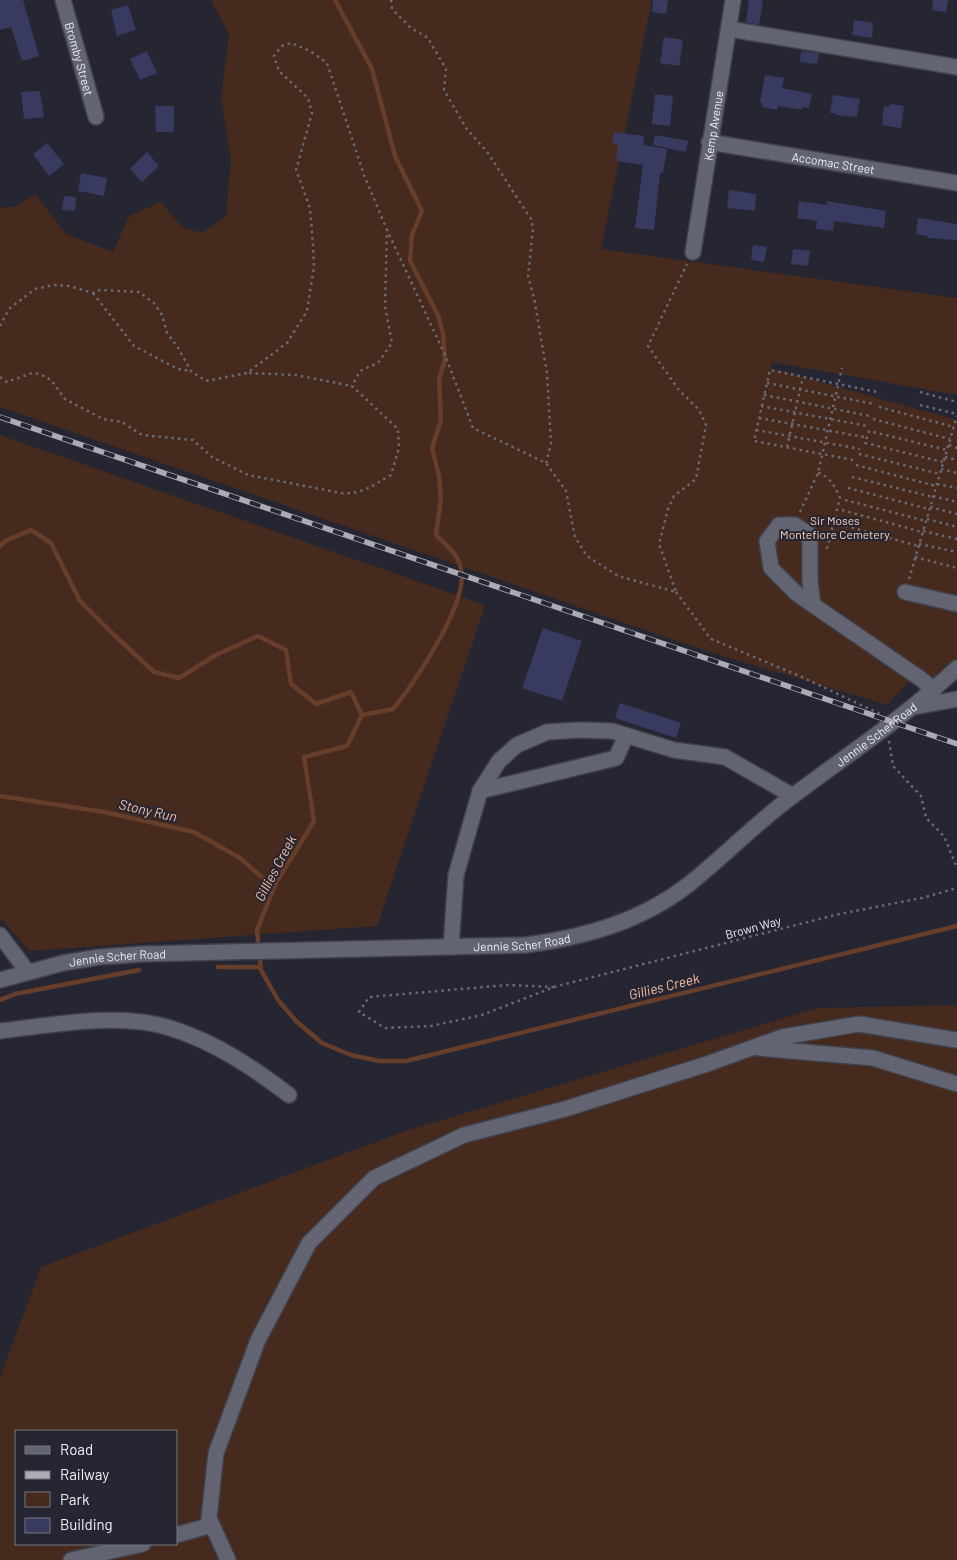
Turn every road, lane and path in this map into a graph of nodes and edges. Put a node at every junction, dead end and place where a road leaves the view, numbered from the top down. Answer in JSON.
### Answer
{"nodes":[{"id":1,"x":63,"y":0,"type":"edge"},
{"id":2,"x":391,"y":0,"type":"edge"},
{"id":3,"x":733,"y":0,"type":"edge"},
{"id":4,"x":729,"y":29,"type":"junction"},
{"id":5,"x":957,"y":67,"type":"edge"},
{"id":6,"x":96,"y":117,"type":"dead end"},
{"id":7,"x":709,"y":142,"type":"junction"},
{"id":8,"x":957,"y":183,"type":"edge"},
{"id":9,"x":387,"y":230,"type":"junction"},
{"id":10,"x":692,"y":252,"type":"joint"},
{"id":11,"x":93,"y":293,"type":"junction"},
{"id":12,"x":0,"y":326,"type":"edge"},
{"id":13,"x":842,"y":368,"type":"dead end"},
{"id":14,"x":191,"y":372,"type":"junction"},
{"id":15,"x":247,"y":373,"type":"junction"},
{"id":16,"x":0,"y":377,"type":"edge"},
{"id":17,"x":803,"y":377,"type":"junction"},
{"id":18,"x":767,"y":383,"type":"junction"},
{"id":19,"x":838,"y":384,"type":"junction"},
{"id":20,"x":352,"y":386,"type":"junction"},
{"id":21,"x":800,"y":390,"type":"junction"},
{"id":22,"x":877,"y":392,"type":"dead end"},
{"id":23,"x":920,"y":392,"type":"dead end"},
{"id":24,"x":764,"y":396,"type":"junction"},
{"id":25,"x":835,"y":397,"type":"junction"},
{"id":26,"x":798,"y":400,"type":"junction"},
{"id":27,"x":957,"y":402,"type":"edge"},
{"id":28,"x":874,"y":404,"type":"dead end"},
{"id":29,"x":920,"y":405,"type":"dead end"},
{"id":30,"x":762,"y":406,"type":"junction"},
{"id":31,"x":833,"y":408,"type":"junction"},
{"id":32,"x":879,"y":408,"type":"dead end"},
{"id":33,"x":795,"y":413,"type":"junction"},
{"id":34,"x":957,"y":415,"type":"edge"},
{"id":35,"x":759,"y":418,"type":"junction"},
{"id":36,"x":830,"y":419,"type":"junction"},
{"id":37,"x":792,"y":425,"type":"junction"},
{"id":38,"x":867,"y":426,"type":"dead end"},
{"id":39,"x":955,"y":426,"type":"edge"},
{"id":40,"x":756,"y":430,"type":"junction"},
{"id":41,"x":828,"y":431,"type":"junction"},
{"id":42,"x":789,"y":436,"type":"junction"},
{"id":43,"x":864,"y":438,"type":"dead end"},
{"id":44,"x":950,"y":438,"type":"junction"},
{"id":45,"x":957,"y":440,"type":"edge"},
{"id":46,"x":825,"y":443,"type":"junction"},
{"id":47,"x":948,"y":445,"type":"junction"},
{"id":48,"x":787,"y":447,"type":"junction"},
{"id":49,"x":957,"y":448,"type":"edge"},
{"id":50,"x":860,"y":449,"type":"dead end"},
{"id":51,"x":947,"y":450,"type":"junction"},
{"id":52,"x":822,"y":454,"type":"junction"},
{"id":53,"x":859,"y":454,"type":"dead end"},
{"id":54,"x":945,"y":457,"type":"junction"},
{"id":55,"x":853,"y":460,"type":"dead end"},
{"id":56,"x":957,"y":460,"type":"edge"},
{"id":57,"x":943,"y":462,"type":"junction"},
{"id":58,"x":546,"y":463,"type":"junction"},
{"id":59,"x":856,"y":465,"type":"dead end"},
{"id":60,"x":941,"y":469,"type":"junction"},
{"id":61,"x":818,"y":472,"type":"junction"},
{"id":62,"x":957,"y":473,"type":"edge"},
{"id":63,"x":940,"y":474,"type":"junction"},
{"id":64,"x":852,"y":477,"type":"dead end"},
{"id":65,"x":936,"y":485,"type":"junction"},
{"id":66,"x":848,"y":488,"type":"dead end"},
{"id":67,"x":957,"y":488,"type":"edge"},
{"id":68,"x":933,"y":497,"type":"junction"},
{"id":69,"x":845,"y":500,"type":"dead end"},
{"id":70,"x":957,"y":502,"type":"edge"},
{"id":71,"x":929,"y":508,"type":"junction"},
{"id":72,"x":842,"y":510,"type":"dead end"},
{"id":73,"x":957,"y":514,"type":"edge"},
{"id":74,"x":926,"y":520,"type":"junction"},
{"id":75,"x":795,"y":524,"type":"junction"},
{"id":76,"x":839,"y":524,"type":"dead end"},
{"id":77,"x":957,"y":526,"type":"edge"},
{"id":78,"x":922,"y":532,"type":"junction"},
{"id":79,"x":830,"y":536,"type":"dead end"},
{"id":80,"x":957,"y":539,"type":"edge"},
{"id":81,"x":918,"y":545,"type":"junction"},
{"id":82,"x":957,"y":552,"type":"edge"},
{"id":83,"x":915,"y":557,"type":"junction"},
{"id":84,"x":957,"y":568,"type":"edge"},
{"id":85,"x":676,"y":592,"type":"junction"},
{"id":86,"x":905,"y":592,"type":"joint"},
{"id":87,"x":957,"y":604,"type":"edge"},
{"id":88,"x":812,"y":605,"type":"junction"},
{"id":89,"x":957,"y":668,"type":"edge"},
{"id":90,"x":934,"y":690,"type":"junction"},
{"id":91,"x":957,"y":699,"type":"edge"},
{"id":92,"x":914,"y":707,"type":"junction"},
{"id":93,"x":891,"y":725,"type":"junction"},
{"id":94,"x":626,"y":736,"type":"junction"},
{"id":95,"x":480,"y":791,"type":"junction"},
{"id":96,"x":793,"y":796,"type":"junction"},
{"id":97,"x":957,"y":868,"type":"edge"},
{"id":98,"x":957,"y":888,"type":"edge"},
{"id":99,"x":0,"y":936,"type":"edge"},
{"id":100,"x":451,"y":947,"type":"junction"},
{"id":101,"x":27,"y":971,"type":"junction"},
{"id":102,"x":0,"y":980,"type":"edge"},
{"id":103,"x":554,"y":987,"type":"junction"},
{"id":104,"x":0,"y":1031,"type":"edge"},
{"id":105,"x":957,"y":1040,"type":"edge"},
{"id":106,"x":754,"y":1048,"type":"junction"},
{"id":107,"x":957,"y":1084,"type":"edge"},
{"id":108,"x":289,"y":1095,"type":"dead end"},
{"id":109,"x":212,"y":1525,"type":"junction"},
{"id":110,"x":178,"y":1534,"type":"edge"},
{"id":111,"x":138,"y":1545,"type":"edge"},
{"id":112,"x":71,"y":1560,"type":"edge"},
{"id":113,"x":228,"y":1560,"type":"edge"}],
"edges":[{"from":1,"to":6,"type":"street","name":"Bromby Street"},
{"from":2,"to":58,"type":"path"},
{"from":3,"to":4,"type":"street","name":"Kemp Avenue"},
{"from":4,"to":5,"type":"street"},
{"from":4,"to":7,"type":"street","name":"Kemp Avenue"},
{"from":7,"to":8,"type":"street","name":"Accomac Street"},
{"from":7,"to":10,"type":"street","name":"Kemp Avenue"},
{"from":9,"to":15,"type":"path"},
{"from":9,"to":20,"type":"path"},
{"from":9,"to":58,"type":"path"},
{"from":10,"to":85,"type":"path"},
{"from":11,"to":12,"type":"path"},
{"from":11,"to":14,"type":"path"},
{"from":11,"to":14,"type":"path"},
{"from":13,"to":19,"type":"path"},
{"from":14,"to":15,"type":"path"},
{"from":15,"to":20,"type":"path"},
{"from":16,"to":20,"type":"path"},
{"from":17,"to":18,"type":"path"},
{"from":17,"to":19,"type":"path"},
{"from":17,"to":21,"type":"path"},
{"from":18,"to":21,"type":"path"},
{"from":18,"to":24,"type":"path"},
{"from":19,"to":22,"type":"path"},
{"from":19,"to":25,"type":"path"},
{"from":21,"to":25,"type":"path"},
{"from":21,"to":26,"type":"path"},
{"from":23,"to":27,"type":"path"},
{"from":24,"to":26,"type":"path"},
{"from":24,"to":30,"type":"path"},
{"from":25,"to":28,"type":"path"},
{"from":25,"to":31,"type":"path"},
{"from":26,"to":31,"type":"path"},
{"from":26,"to":33,"type":"path"},
{"from":29,"to":34,"type":"path"},
{"from":30,"to":33,"type":"path"},
{"from":30,"to":35,"type":"path"},
{"from":31,"to":36,"type":"path"},
{"from":31,"to":44,"type":"path"},
{"from":32,"to":39,"type":"path"},
{"from":33,"to":36,"type":"path"},
{"from":33,"to":37,"type":"path"},
{"from":34,"to":39,"type":"path"},
{"from":35,"to":37,"type":"path"},
{"from":35,"to":40,"type":"path"},
{"from":36,"to":38,"type":"path"},
{"from":36,"to":41,"type":"path"},
{"from":37,"to":41,"type":"path"},
{"from":37,"to":42,"type":"path"},
{"from":39,"to":44,"type":"path"},
{"from":40,"to":42,"type":"path"},
{"from":40,"to":48,"type":"path"},
{"from":41,"to":43,"type":"path"},
{"from":41,"to":46,"type":"path"},
{"from":42,"to":46,"type":"path"},
{"from":42,"to":48,"type":"path"},
{"from":44,"to":45,"type":"path"},
{"from":44,"to":47,"type":"path"},
{"from":46,"to":50,"type":"path"},
{"from":46,"to":52,"type":"path"},
{"from":47,"to":49,"type":"path"},
{"from":47,"to":51,"type":"path"},
{"from":48,"to":52,"type":"path"},
{"from":51,"to":54,"type":"path"},
{"from":51,"to":57,"type":"path"},
{"from":52,"to":55,"type":"path"},
{"from":52,"to":61,"type":"path"},
{"from":53,"to":63,"type":"path"},
{"from":54,"to":56,"type":"path"},
{"from":54,"to":57,"type":"path"},
{"from":57,"to":60,"type":"path"},
{"from":58,"to":85,"type":"path"},
{"from":59,"to":65,"type":"path"},
{"from":60,"to":62,"type":"path"},
{"from":60,"to":63,"type":"path"},
{"from":61,"to":75,"type":"path"},
{"from":61,"to":79,"type":"path"},
{"from":63,"to":65,"type":"path"},
{"from":64,"to":68,"type":"path"},
{"from":65,"to":67,"type":"path"},
{"from":65,"to":68,"type":"path"},
{"from":66,"to":71,"type":"path"},
{"from":68,"to":70,"type":"path"},
{"from":68,"to":71,"type":"path"},
{"from":69,"to":74,"type":"path"},
{"from":71,"to":73,"type":"path"},
{"from":71,"to":74,"type":"path"},
{"from":72,"to":78,"type":"path"},
{"from":74,"to":77,"type":"path"},
{"from":74,"to":78,"type":"path"},
{"from":75,"to":88,"type":"street"},
{"from":75,"to":88,"type":"street"},
{"from":76,"to":81,"type":"path"},
{"from":78,"to":80,"type":"path"},
{"from":78,"to":81,"type":"path"},
{"from":81,"to":82,"type":"path"},
{"from":81,"to":83,"type":"path"},
{"from":83,"to":84,"type":"path"},
{"from":83,"to":86,"type":"path"},
{"from":85,"to":93,"type":"path"},
{"from":86,"to":87,"type":"street"},
{"from":88,"to":90,"type":"street"},
{"from":89,"to":90,"type":"street","name":"Jennie Scher Road"},
{"from":90,"to":92,"type":"street","name":"Jennie Scher Road"},
{"from":91,"to":92,"type":"street"},
{"from":92,"to":93,"type":"street","name":"Jennie Scher Road"},
{"from":93,"to":96,"type":"street","name":"Jennie Scher Road"},
{"from":93,"to":97,"type":"path"},
{"from":94,"to":95,"type":"street"},
{"from":94,"to":95,"type":"street"},
{"from":94,"to":96,"type":"street"},
{"from":95,"to":100,"type":"street"},
{"from":96,"to":100,"type":"street","name":"Jennie Scher Road"},
{"from":98,"to":103,"type":"path","name":"Brown Way"},
{"from":99,"to":101,"type":"street"},
{"from":100,"to":101,"type":"street","name":"Jennie Scher Road"},
{"from":101,"to":102,"type":"street","name":"Jennie Scher Road"},
{"from":103,"to":103,"type":"path","name":"Brown Way"},
{"from":104,"to":108,"type":"street"},
{"from":105,"to":106,"type":"street"},
{"from":106,"to":107,"type":"street"},
{"from":106,"to":109,"type":"street"},
{"from":109,"to":110,"type":"street"},
{"from":109,"to":113,"type":"street"},
{"from":111,"to":112,"type":"street"}]}
